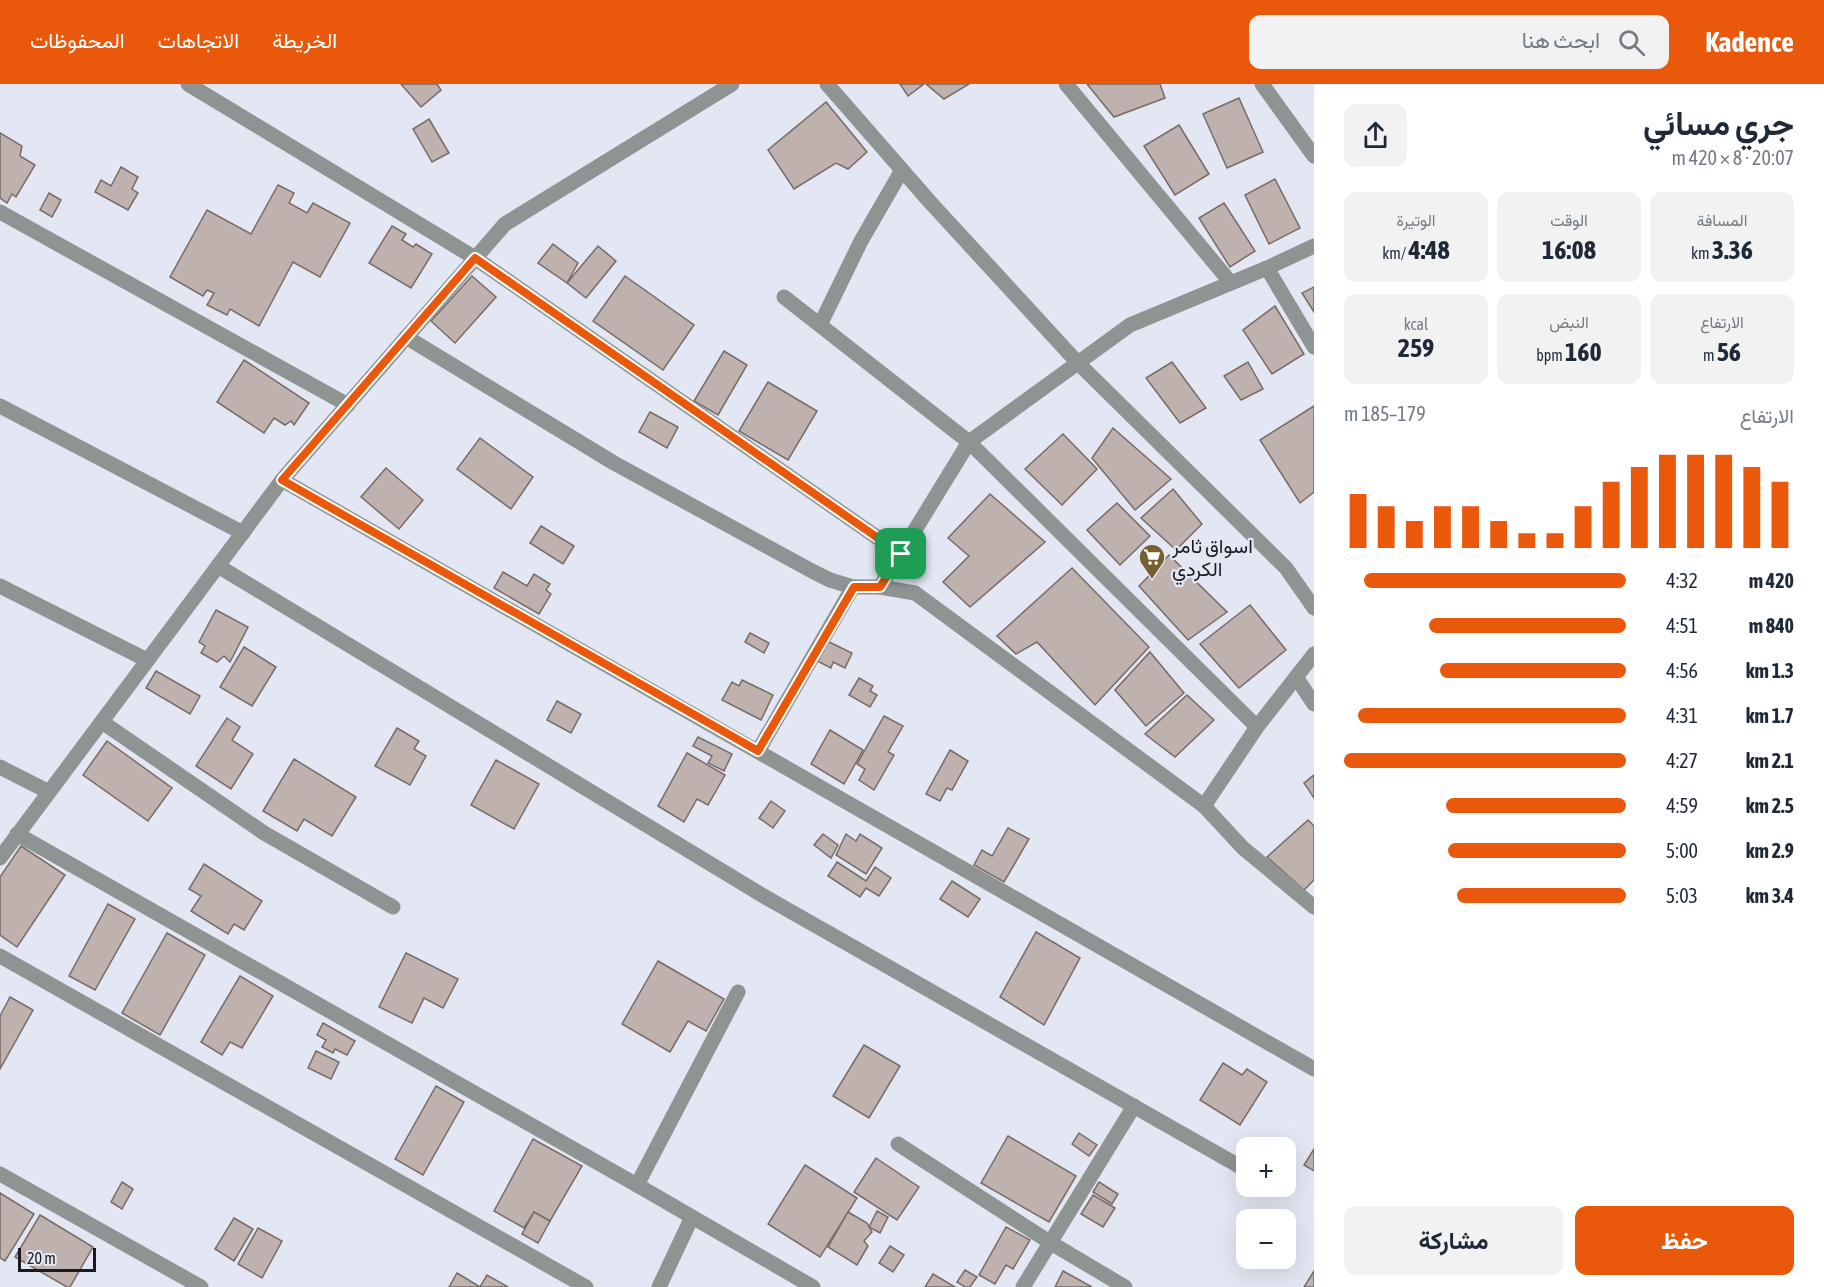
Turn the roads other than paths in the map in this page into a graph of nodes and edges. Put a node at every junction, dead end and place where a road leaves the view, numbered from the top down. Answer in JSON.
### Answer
{"nodes":[{"id":1,"x":188,"y":84,"type":"edge"},
{"id":2,"x":732,"y":84,"type":"edge"},
{"id":3,"x":827,"y":84,"type":"edge"},
{"id":4,"x":1066,"y":84,"type":"edge"},
{"id":5,"x":1262,"y":84,"type":"edge"},
{"id":6,"x":709,"y":90,"type":"edge"},
{"id":7,"x":1314,"y":156,"type":"edge"},
{"id":8,"x":902,"y":170,"type":"junction"},
{"id":9,"x":0,"y":212,"type":"edge"},
{"id":10,"x":1314,"y":246,"type":"edge"},
{"id":11,"x":475,"y":258,"type":"junction"},
{"id":12,"x":1267,"y":268,"type":"junction"},
{"id":13,"x":1231,"y":283,"type":"junction"},
{"id":14,"x":784,"y":297,"type":"dead end"},
{"id":15,"x":820,"y":325,"type":"junction"},
{"id":16,"x":406,"y":337,"type":"junction"},
{"id":17,"x":1314,"y":346,"type":"edge"},
{"id":18,"x":1077,"y":362,"type":"junction"},
{"id":19,"x":348,"y":405,"type":"junction"},
{"id":20,"x":0,"y":406,"type":"edge"},
{"id":21,"x":969,"y":442,"type":"junction"},
{"id":22,"x":282,"y":480,"type":"junction"},
{"id":23,"x":243,"y":533,"type":"junction"},
{"id":24,"x":901,"y":554,"type":"junction"},
{"id":25,"x":218,"y":566,"type":"junction"},
{"id":26,"x":0,"y":586,"type":"edge"},
{"id":27,"x":854,"y":587,"type":"junction"},
{"id":28,"x":880,"y":587,"type":"junction"},
{"id":29,"x":1314,"y":608,"type":"edge"},
{"id":30,"x":1314,"y":654,"type":"edge"},
{"id":31,"x":147,"y":660,"type":"junction"},
{"id":32,"x":1296,"y":677,"type":"junction"},
{"id":33,"x":1314,"y":704,"type":"edge"},
{"id":34,"x":102,"y":722,"type":"junction"},
{"id":35,"x":1257,"y":727,"type":"junction"},
{"id":36,"x":758,"y":751,"type":"junction"},
{"id":37,"x":0,"y":767,"type":"edge"},
{"id":38,"x":49,"y":792,"type":"junction"},
{"id":39,"x":1204,"y":806,"type":"junction"},
{"id":40,"x":17,"y":834,"type":"junction"},
{"id":41,"x":0,"y":858,"type":"edge"},
{"id":42,"x":393,"y":907,"type":"dead end"},
{"id":43,"x":1314,"y":907,"type":"edge"},
{"id":44,"x":0,"y":956,"type":"edge"},
{"id":45,"x":738,"y":992,"type":"dead end"},
{"id":46,"x":1314,"y":1069,"type":"edge"},
{"id":47,"x":1134,"y":1106,"type":"junction"},
{"id":48,"x":897,"y":1144,"type":"dead end"},
{"id":49,"x":1236,"y":1164,"type":"edge"},
{"id":50,"x":0,"y":1174,"type":"edge"},
{"id":51,"x":637,"y":1185,"type":"junction"},
{"id":52,"x":692,"y":1217,"type":"junction"},
{"id":53,"x":1051,"y":1243,"type":"junction"},
{"id":54,"x":201,"y":1287,"type":"edge"},
{"id":55,"x":586,"y":1287,"type":"edge"},
{"id":56,"x":659,"y":1287,"type":"edge"},
{"id":57,"x":813,"y":1287,"type":"edge"},
{"id":58,"x":1023,"y":1287,"type":"edge"},
{"id":59,"x":1125,"y":1287,"type":"edge"}],
"edges":[{"from":1,"to":11,"type":"street"},
{"from":2,"to":6,"type":"street"},
{"from":3,"to":8,"type":"street"},
{"from":4,"to":13,"type":"street"},
{"from":5,"to":7,"type":"street"},
{"from":6,"to":11,"type":"street"},
{"from":8,"to":15,"type":"street"},
{"from":8,"to":18,"type":"street"},
{"from":9,"to":19,"type":"street"},
{"from":10,"to":12,"type":"street"},
{"from":11,"to":16,"type":"street"},
{"from":11,"to":24,"type":"street"},
{"from":12,"to":13,"type":"street"},
{"from":12,"to":17,"type":"street"},
{"from":13,"to":18,"type":"street"},
{"from":14,"to":15,"type":"street"},
{"from":15,"to":21,"type":"street"},
{"from":16,"to":19,"type":"street"},
{"from":16,"to":27,"type":"street"},
{"from":18,"to":21,"type":"street"},
{"from":18,"to":29,"type":"street"},
{"from":19,"to":22,"type":"street"},
{"from":20,"to":23,"type":"street"},
{"from":21,"to":24,"type":"street"},
{"from":21,"to":35,"type":"street"},
{"from":22,"to":23,"type":"street"},
{"from":22,"to":36,"type":"street"},
{"from":23,"to":25,"type":"street"},
{"from":24,"to":28,"type":"street"},
{"from":25,"to":31,"type":"street"},
{"from":25,"to":47,"type":"street"},
{"from":26,"to":31,"type":"street"},
{"from":27,"to":28,"type":"street"},
{"from":27,"to":36,"type":"street"},
{"from":28,"to":39,"type":"street"},
{"from":30,"to":32,"type":"street"},
{"from":31,"to":34,"type":"street"},
{"from":32,"to":33,"type":"street"},
{"from":32,"to":35,"type":"street"},
{"from":34,"to":38,"type":"street"},
{"from":34,"to":42,"type":"street"},
{"from":35,"to":39,"type":"street"},
{"from":36,"to":46,"type":"street"},
{"from":37,"to":38,"type":"street"},
{"from":38,"to":40,"type":"street"},
{"from":39,"to":43,"type":"street"},
{"from":40,"to":41,"type":"street"},
{"from":40,"to":51,"type":"street"},
{"from":44,"to":55,"type":"street"},
{"from":45,"to":51,"type":"street"},
{"from":47,"to":49,"type":"street"},
{"from":47,"to":53,"type":"street"},
{"from":48,"to":53,"type":"street"},
{"from":50,"to":54,"type":"street"},
{"from":51,"to":52,"type":"street"},
{"from":52,"to":56,"type":"street"},
{"from":52,"to":57,"type":"street"},
{"from":53,"to":58,"type":"street"},
{"from":53,"to":59,"type":"street"}]}
